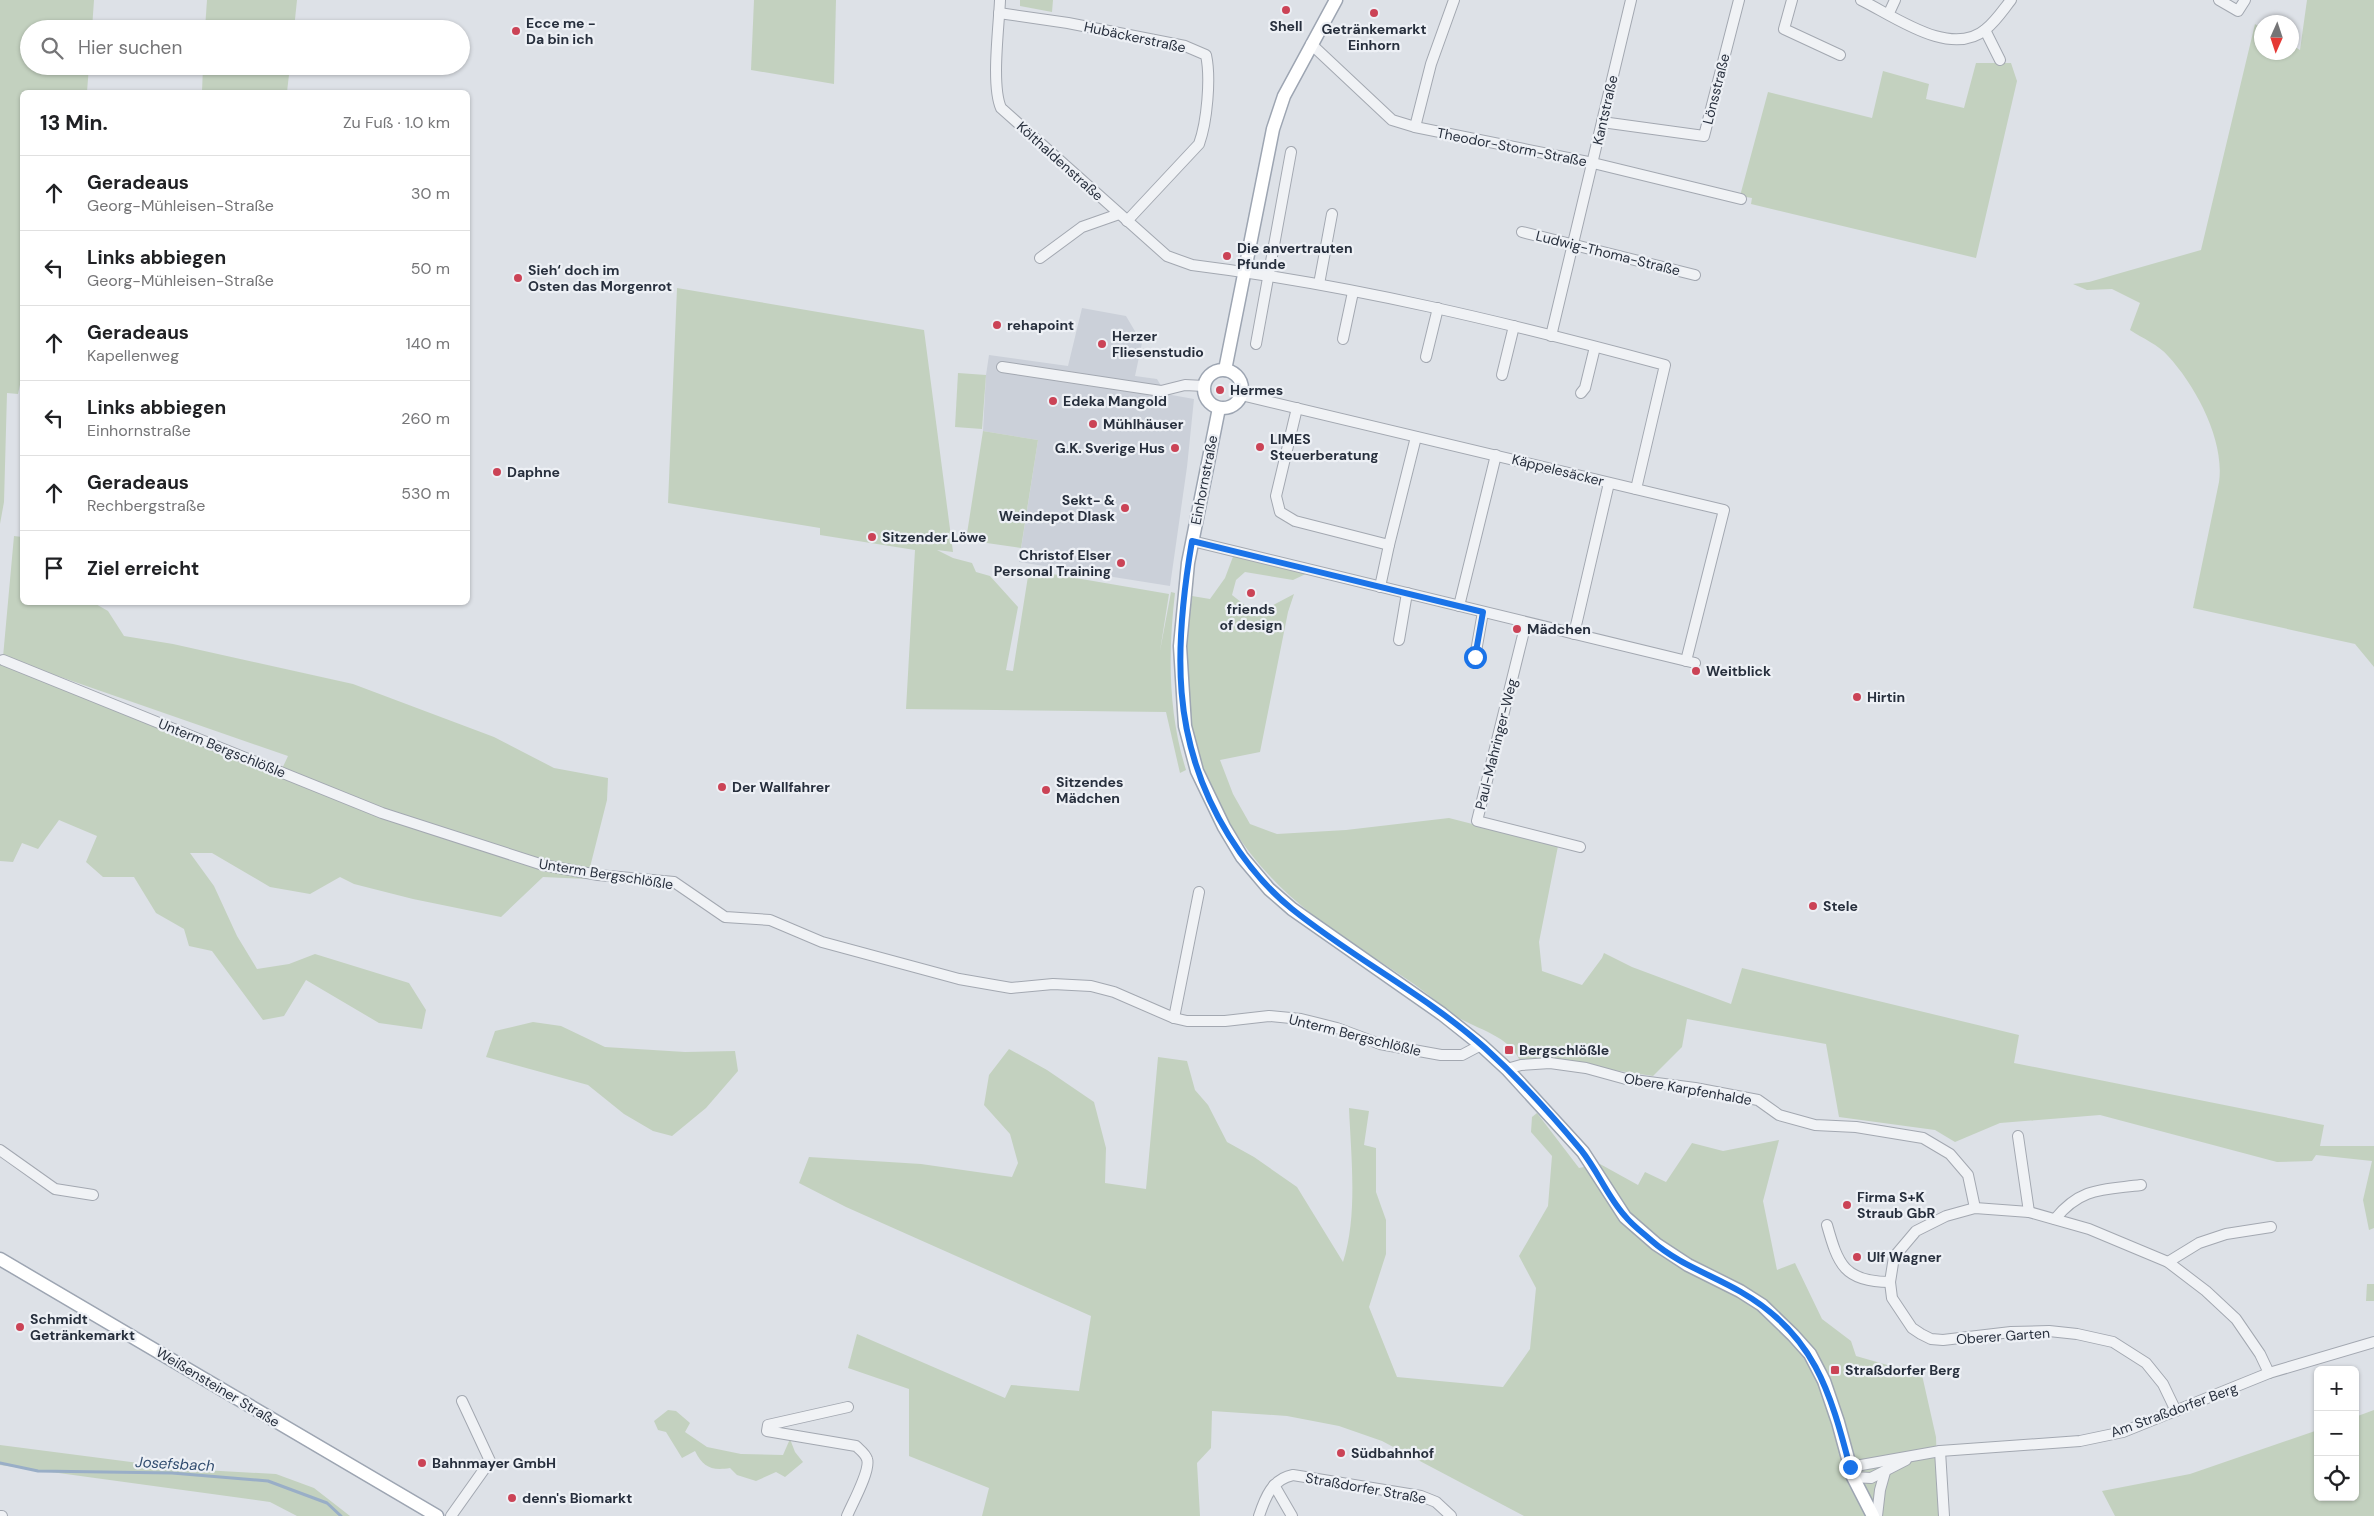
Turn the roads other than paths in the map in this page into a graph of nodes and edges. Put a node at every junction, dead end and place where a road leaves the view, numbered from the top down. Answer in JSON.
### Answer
{"nodes":[{"id":1,"x":1000,"y":0,"type":"edge"},
{"id":2,"x":1336,"y":0,"type":"edge"},
{"id":3,"x":1454,"y":0,"type":"edge"},
{"id":4,"x":1631,"y":0,"type":"edge"},
{"id":5,"x":1739,"y":0,"type":"edge"},
{"id":6,"x":1792,"y":0,"type":"edge"},
{"id":7,"x":1861,"y":0,"type":"edge"},
{"id":8,"x":1895,"y":0,"type":"edge"},
{"id":9,"x":2011,"y":0,"type":"edge"},
{"id":10,"x":2219,"y":0,"type":"edge"},
{"id":11,"x":2245,"y":0,"type":"edge"},
{"id":12,"x":999,"y":12,"type":"junction"},
{"id":13,"x":1889,"y":14,"type":"junction"},
{"id":14,"x":1985,"y":30,"type":"junction"},
{"id":15,"x":1311,"y":44,"type":"junction"},
{"id":16,"x":1840,"y":55,"type":"dead end"},
{"id":17,"x":2000,"y":60,"type":"dead end"},
{"id":18,"x":1602,"y":122,"type":"junction"},
{"id":19,"x":1415,"y":127,"type":"junction"},
{"id":20,"x":1291,"y":152,"type":"dead end"},
{"id":21,"x":1593,"y":163,"type":"junction"},
{"id":22,"x":1741,"y":199,"type":"dead end"},
{"id":23,"x":1332,"y":214,"type":"dead end"},
{"id":24,"x":1123,"y":218,"type":"junction"},
{"id":25,"x":1522,"y":232,"type":"dead end"},
{"id":26,"x":1572,"y":244,"type":"junction"},
{"id":27,"x":1040,"y":258,"type":"dead end"},
{"id":28,"x":1245,"y":272,"type":"junction"},
{"id":29,"x":1695,"y":275,"type":"dead end"},
{"id":30,"x":1269,"y":276,"type":"junction"},
{"id":31,"x":1319,"y":284,"type":"junction"},
{"id":32,"x":1353,"y":292,"type":"junction"},
{"id":33,"x":1438,"y":308,"type":"junction"},
{"id":34,"x":1514,"y":326,"type":"junction"},
{"id":35,"x":1551,"y":336,"type":"junction"},
{"id":36,"x":1343,"y":339,"type":"dead end"},
{"id":37,"x":1256,"y":344,"type":"dead end"},
{"id":38,"x":1595,"y":347,"type":"junction"},
{"id":39,"x":1426,"y":356,"type":"dead end"},
{"id":40,"x":1002,"y":367,"type":"dead end"},
{"id":41,"x":1225,"y":370,"type":"junction"},
{"id":42,"x":1502,"y":375,"type":"dead end"},
{"id":43,"x":1204,"y":386,"type":"junction"},
{"id":44,"x":1581,"y":393,"type":"dead end"},
{"id":45,"x":1241,"y":395,"type":"junction"},
{"id":46,"x":1219,"y":408,"type":"junction"},
{"id":47,"x":1297,"y":408,"type":"junction"},
{"id":48,"x":1416,"y":437,"type":"junction"},
{"id":49,"x":1496,"y":455,"type":"junction"},
{"id":50,"x":1609,"y":483,"type":"junction"},
{"id":51,"x":1636,"y":489,"type":"junction"},
{"id":52,"x":1192,"y":541,"type":"junction"},
{"id":53,"x":1389,"y":545,"type":"junction"},
{"id":54,"x":1380,"y":587,"type":"junction"},
{"id":55,"x":1407,"y":593,"type":"junction"},
{"id":56,"x":1460,"y":606,"type":"junction"},
{"id":57,"x":1483,"y":612,"type":"junction"},
{"id":58,"x":1526,"y":623,"type":"junction"},
{"id":59,"x":1574,"y":634,"type":"junction"},
{"id":60,"x":1399,"y":640,"type":"dead end"},
{"id":61,"x":1475,"y":657,"type":"dead end"},
{"id":62,"x":3,"y":660,"type":"dead end"},
{"id":63,"x":1580,"y":847,"type":"dead end"},
{"id":64,"x":1198,"y":892,"type":"dead end"},
{"id":65,"x":1174,"y":1018,"type":"junction"},
{"id":66,"x":1481,"y":1045,"type":"junction"},
{"id":67,"x":1507,"y":1069,"type":"junction"},
{"id":68,"x":2018,"y":1136,"type":"dead end"},
{"id":69,"x":0,"y":1150,"type":"edge"},
{"id":70,"x":2141,"y":1185,"type":"dead end"},
{"id":71,"x":92,"y":1195,"type":"dead end"},
{"id":72,"x":1975,"y":1208,"type":"junction"},
{"id":73,"x":2029,"y":1212,"type":"junction"},
{"id":74,"x":2055,"y":1219,"type":"junction"},
{"id":75,"x":1827,"y":1225,"type":"dead end"},
{"id":76,"x":2272,"y":1227,"type":"dead end"},
{"id":77,"x":0,"y":1259,"type":"edge"},
{"id":78,"x":2168,"y":1262,"type":"junction"},
{"id":79,"x":1890,"y":1282,"type":"junction"},
{"id":80,"x":2374,"y":1342,"type":"edge"},
{"id":81,"x":2269,"y":1374,"type":"junction"},
{"id":82,"x":462,"y":1400,"type":"dead end"},
{"id":83,"x":848,"y":1408,"type":"dead end"},
{"id":84,"x":2176,"y":1411,"type":"junction"},
{"id":85,"x":1940,"y":1451,"type":"junction"},
{"id":86,"x":1909,"y":1458,"type":"junction"},
{"id":87,"x":1852,"y":1472,"type":"junction"},
{"id":88,"x":1885,"y":1472,"type":"junction"},
{"id":89,"x":1274,"y":1485,"type":"junction"},
{"id":90,"x":436,"y":1516,"type":"edge"},
{"id":91,"x":451,"y":1516,"type":"edge"},
{"id":92,"x":847,"y":1516,"type":"edge"},
{"id":93,"x":1259,"y":1516,"type":"edge"},
{"id":94,"x":1292,"y":1516,"type":"edge"},
{"id":95,"x":1451,"y":1516,"type":"edge"},
{"id":96,"x":1873,"y":1516,"type":"edge"},
{"id":97,"x":1877,"y":1516,"type":"edge"},
{"id":98,"x":1944,"y":1516,"type":"edge"}],
"edges":[{"from":1,"to":12,"type":"street"},
{"from":2,"to":15,"type":"main road"},
{"from":3,"to":19,"type":"street"},
{"from":4,"to":18,"type":"street","name":"Kantstraße"},
{"from":5,"to":18,"type":"street","name":"Lönsstraße"},
{"from":6,"to":16,"type":"street"},
{"from":7,"to":13,"type":"street"},
{"from":8,"to":13,"type":"street"},
{"from":9,"to":14,"type":"street"},
{"from":10,"to":11,"type":"street"},
{"from":12,"to":24,"type":"street","name":"Költhaldenstraße"},
{"from":12,"to":24,"type":"street","name":"Hubäckerstraße"},
{"from":13,"to":14,"type":"street"},
{"from":14,"to":17,"type":"street"},
{"from":15,"to":19,"type":"street","name":"Theodor-Storm-Straße"},
{"from":15,"to":28,"type":"main road"},
{"from":18,"to":21,"type":"street","name":"Kantstraße"},
{"from":19,"to":21,"type":"street","name":"Theodor-Storm-Straße"},
{"from":20,"to":30,"type":"street"},
{"from":21,"to":22,"type":"street","name":"Theodor-Storm-Straße"},
{"from":21,"to":26,"type":"street","name":"Kantstraße"},
{"from":23,"to":31,"type":"street"},
{"from":24,"to":27,"type":"street","name":"Költhaldenstraße"},
{"from":24,"to":28,"type":"street","name":"Költhaldenstraße"},
{"from":25,"to":26,"type":"street","name":"Ludwig-Thoma-Straße"},
{"from":26,"to":29,"type":"street","name":"Ludwig-Thoma-Straße"},
{"from":26,"to":35,"type":"street","name":"Kantstraße"},
{"from":28,"to":30,"type":"street","name":"Költhaldenstraße"},
{"from":28,"to":41,"type":"main road"},
{"from":30,"to":31,"type":"street","name":"Költhaldenstraße"},
{"from":30,"to":37,"type":"street"},
{"from":31,"to":32,"type":"street","name":"Költhaldenstraße"},
{"from":32,"to":33,"type":"street","name":"Költhaldenstraße"},
{"from":32,"to":36,"type":"street"},
{"from":33,"to":34,"type":"street","name":"Költhaldenstraße"},
{"from":33,"to":39,"type":"street"},
{"from":34,"to":35,"type":"street","name":"Költhaldenstraße"},
{"from":34,"to":42,"type":"street"},
{"from":35,"to":38,"type":"street","name":"Költhaldenstraße"},
{"from":38,"to":44,"type":"street"},
{"from":38,"to":51,"type":"street","name":"Költhaldenstraße"},
{"from":40,"to":43,"type":"street"},
{"from":41,"to":43,"type":"main road"},
{"from":41,"to":45,"type":"main road"},
{"from":43,"to":46,"type":"main road"},
{"from":45,"to":46,"type":"main road"},
{"from":45,"to":47,"type":"street","name":"Käppelesäcker"},
{"from":46,"to":52,"type":"main road","name":"Einhornstraße"},
{"from":47,"to":48,"type":"street","name":"Käppelesäcker"},
{"from":47,"to":53,"type":"street"},
{"from":48,"to":49,"type":"street","name":"Käppelesäcker"},
{"from":48,"to":53,"type":"street"},
{"from":49,"to":50,"type":"street","name":"Käppelesäcker"},
{"from":49,"to":56,"type":"street"},
{"from":50,"to":51,"type":"street","name":"Käppelesäcker"},
{"from":50,"to":59,"type":"street"},
{"from":51,"to":59,"type":"street","name":"Käppelesäcker"},
{"from":52,"to":54,"type":"street"},
{"from":52,"to":66,"type":"main road","name":"Einhornstraße"},
{"from":53,"to":54,"type":"street"},
{"from":54,"to":55,"type":"street"},
{"from":55,"to":56,"type":"street"},
{"from":55,"to":60,"type":"street"},
{"from":56,"to":57,"type":"street"},
{"from":57,"to":58,"type":"street"},
{"from":57,"to":61,"type":"street"},
{"from":58,"to":59,"type":"street"},
{"from":58,"to":63,"type":"street","name":"Paul-Mahringer-Weg"},
{"from":62,"to":65,"type":"street","name":"Unterm Bergschlößle"},
{"from":64,"to":65,"type":"street"},
{"from":65,"to":66,"type":"street","name":"Unterm Bergschlößle"},
{"from":66,"to":67,"type":"main road","name":"Einhornstraße"},
{"from":67,"to":72,"type":"street","name":"Obere Karpfenhalde"},
{"from":67,"to":87,"type":"main road","name":"Einhornstraße"},
{"from":68,"to":73,"type":"street"},
{"from":69,"to":71,"type":"street"},
{"from":70,"to":74,"type":"street"},
{"from":72,"to":73,"type":"street","name":"Oberer Garten"},
{"from":72,"to":79,"type":"street","name":"Oberer Garten"},
{"from":73,"to":74,"type":"street","name":"Oberer Garten"},
{"from":74,"to":78,"type":"street","name":"Oberer Garten"},
{"from":75,"to":79,"type":"street"},
{"from":76,"to":78,"type":"street"},
{"from":77,"to":90,"type":"main road","name":"Weißensteiner Straße"},
{"from":78,"to":81,"type":"street","name":"Oberer Garten"},
{"from":79,"to":84,"type":"street","name":"Oberer Garten"},
{"from":80,"to":81,"type":"street","name":"Am Straßdorfer Berg"},
{"from":81,"to":84,"type":"street","name":"Am Straßdorfer Berg"},
{"from":82,"to":91,"type":"street"},
{"from":83,"to":92,"type":"street"},
{"from":84,"to":85,"type":"street","name":"Am Straßdorfer Berg"},
{"from":85,"to":86,"type":"street","name":"Am Straßdorfer Berg"},
{"from":85,"to":98,"type":"street"},
{"from":86,"to":87,"type":"street","name":"Am Straßdorfer Berg"},
{"from":86,"to":88,"type":"street","name":"Am Straßdorfer Berg"},
{"from":87,"to":88,"type":"street","name":"Am Straßdorfer Berg"},
{"from":87,"to":96,"type":"main road","name":"Einhornstraße"},
{"from":88,"to":97,"type":"street"},
{"from":89,"to":93,"type":"street"},
{"from":89,"to":94,"type":"street"},
{"from":89,"to":95,"type":"street","name":"Straßdorfer Straße"}]}
